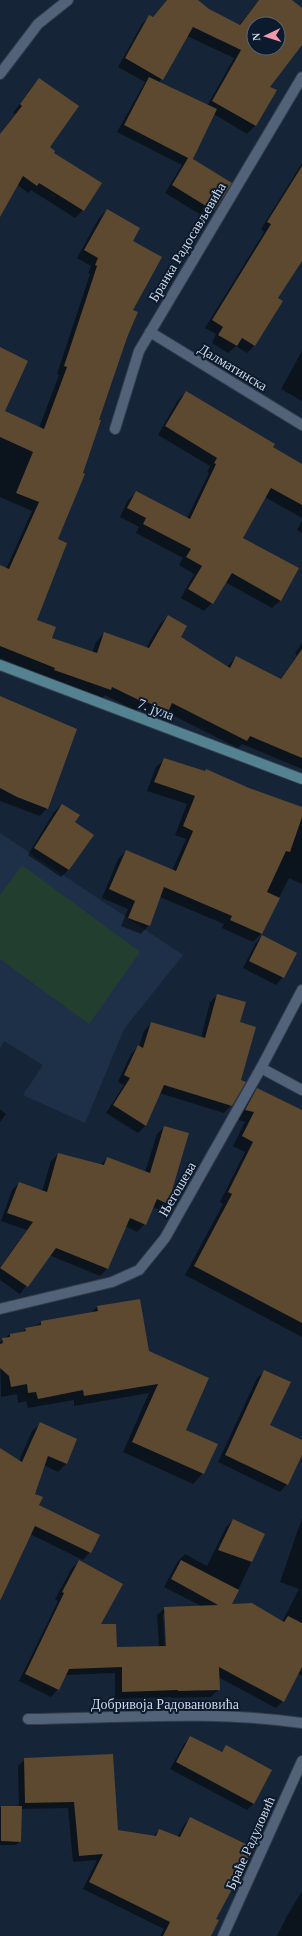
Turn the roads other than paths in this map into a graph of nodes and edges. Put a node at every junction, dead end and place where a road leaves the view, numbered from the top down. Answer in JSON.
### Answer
{"nodes":[{"id":1,"x":68,"y":0,"type":"edge"},
{"id":2,"x":0,"y":74,"type":"edge"},
{"id":3,"x":302,"y":77,"type":"edge"},
{"id":4,"x":150,"y":332,"type":"junction"},
{"id":5,"x":302,"y":425,"type":"edge"},
{"id":6,"x":115,"y":429,"type":"dead end"},
{"id":7,"x":0,"y":666,"type":"edge"},
{"id":8,"x":302,"y":779,"type":"edge"},
{"id":9,"x":302,"y":990,"type":"edge"},
{"id":10,"x":261,"y":1068,"type":"junction"},
{"id":11,"x":302,"y":1090,"type":"edge"},
{"id":12,"x":0,"y":1310,"type":"edge"},
{"id":13,"x":28,"y":1719,"type":"dead end"},
{"id":14,"x":302,"y":1723,"type":"edge"},
{"id":15,"x":302,"y":1761,"type":"edge"},
{"id":16,"x":223,"y":1936,"type":"edge"}],
"edges":[{"from":1,"to":2,"type":"street"},
{"from":3,"to":4,"type":"street","name":"Бранка Радосављевића"},
{"from":4,"to":5,"type":"street","name":"Далматинска"},
{"from":4,"to":6,"type":"street","name":"Бранка Радосављевића"},
{"from":7,"to":8,"type":"main road","name":"7. јула"},
{"from":9,"to":10,"type":"street","name":"Његошева"},
{"from":10,"to":11,"type":"street"},
{"from":10,"to":12,"type":"street","name":"Његошева"},
{"from":13,"to":14,"type":"street","name":"Добривоја Радовановића"},
{"from":15,"to":16,"type":"street","name":"Браће Радуловић"}]}
